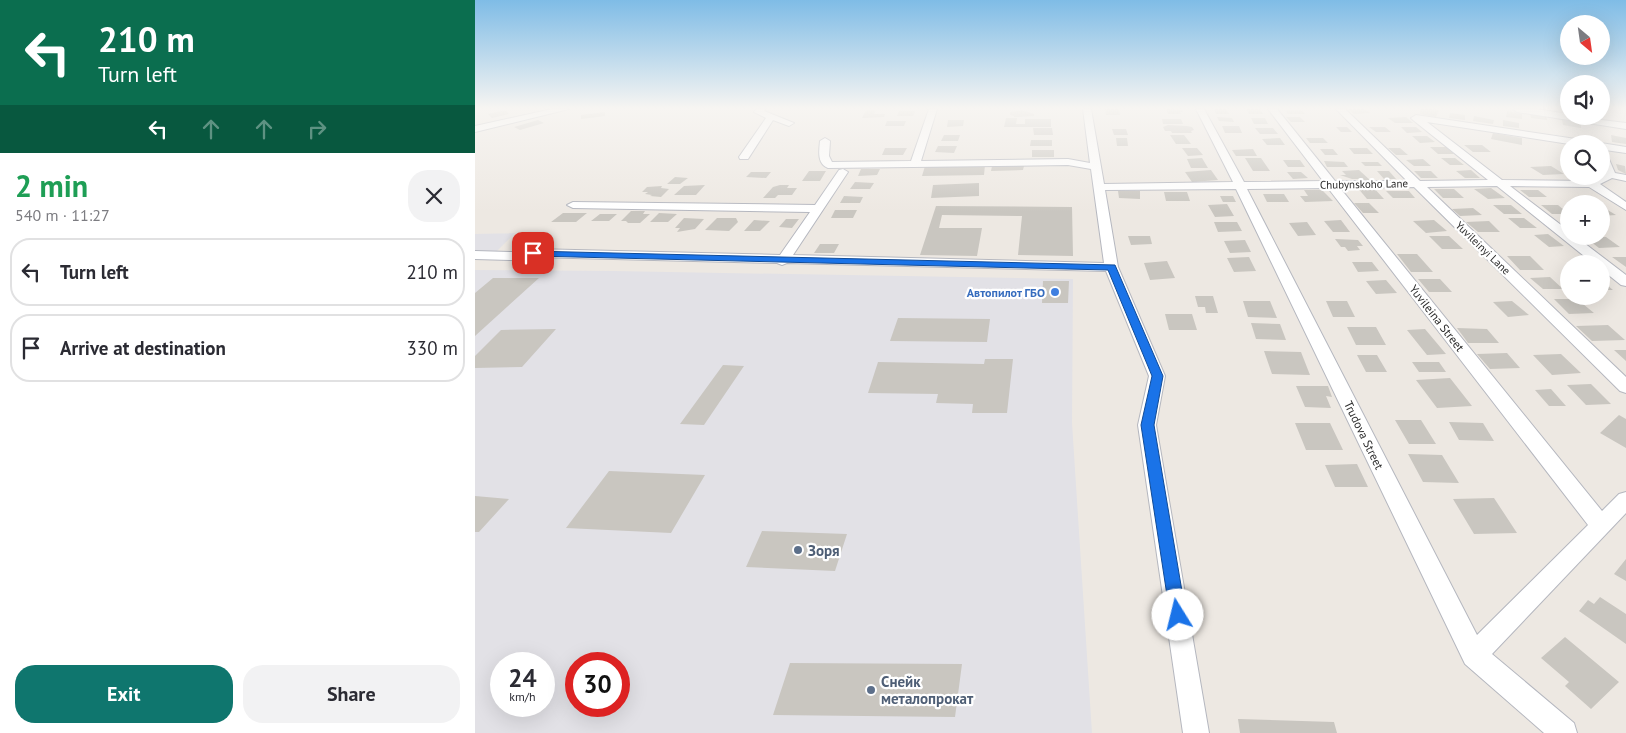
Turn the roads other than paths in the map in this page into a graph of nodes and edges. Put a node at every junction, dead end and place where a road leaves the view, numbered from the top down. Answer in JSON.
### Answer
{"nodes":[{"id":1,"x":753,"y":143,"type":"edge"},
{"id":2,"x":825,"y":143,"type":"edge"},
{"id":3,"x":922,"y":143,"type":"edge"},
{"id":4,"x":1092,"y":143,"type":"edge"},
{"id":5,"x":1218,"y":143,"type":"edge"},
{"id":6,"x":1299,"y":143,"type":"edge"},
{"id":7,"x":1376,"y":143,"type":"edge"},
{"id":8,"x":1449,"y":143,"type":"edge"},
{"id":9,"x":1615,"y":143,"type":"edge"},
{"id":10,"x":1626,"y":150,"type":"edge"},
{"id":11,"x":744,"y":157,"type":"dead end"},
{"id":12,"x":915,"y":164,"type":"junction"},
{"id":13,"x":1096,"y":167,"type":"junction"},
{"id":14,"x":843,"y":172,"type":"dead end"},
{"id":15,"x":1611,"y":175,"type":"edge"},
{"id":16,"x":1626,"y":178,"type":"edge"},
{"id":17,"x":1500,"y":183,"type":"junction"},
{"id":18,"x":1418,"y":184,"type":"junction"},
{"id":19,"x":1560,"y":184,"type":"edge"},
{"id":20,"x":1240,"y":185,"type":"junction"},
{"id":21,"x":1332,"y":185,"type":"junction"},
{"id":22,"x":1593,"y":185,"type":"edge"},
{"id":23,"x":1099,"y":187,"type":"junction"},
{"id":24,"x":573,"y":205,"type":"dead end"},
{"id":25,"x":1626,"y":207,"type":"edge"},
{"id":26,"x":818,"y":209,"type":"junction"},
{"id":27,"x":475,"y":255,"type":"edge"},
{"id":28,"x":781,"y":260,"type":"junction"},
{"id":29,"x":1111,"y":267,"type":"junction"},
{"id":30,"x":1626,"y":282,"type":"edge"},
{"id":31,"x":1626,"y":387,"type":"edge"},
{"id":32,"x":1626,"y":500,"type":"edge"},
{"id":33,"x":1601,"y":526,"type":"junction"},
{"id":34,"x":1474,"y":655,"type":"junction"},
{"id":35,"x":1196,"y":733,"type":"edge"},
{"id":36,"x":1564,"y":733,"type":"edge"}],
"edges":[{"from":1,"to":11,"type":"street"},
{"from":2,"to":12,"type":"street"},
{"from":3,"to":12,"type":"street"},
{"from":4,"to":13,"type":"street"},
{"from":5,"to":20,"type":"street","name":"Trudova Street"},
{"from":6,"to":21,"type":"street","name":"Yuvileina Street"},
{"from":7,"to":18,"type":"street","name":"Yuvileinyi Lane"},
{"from":8,"to":17,"type":"street"},
{"from":9,"to":10,"type":"street"},
{"from":12,"to":13,"type":"street"},
{"from":13,"to":23,"type":"street"},
{"from":14,"to":26,"type":"street"},
{"from":15,"to":16,"type":"street"},
{"from":17,"to":18,"type":"street","name":"Chubynskoho Lane"},
{"from":17,"to":19,"type":"street","name":"Chubynskoho Lane"},
{"from":17,"to":30,"type":"street"},
{"from":18,"to":21,"type":"street","name":"Chubynskoho Lane"},
{"from":18,"to":31,"type":"street","name":"Yuvileinyi Lane"},
{"from":20,"to":21,"type":"street","name":"Chubynskoho Lane"},
{"from":20,"to":23,"type":"street","name":"Chubynskoho Lane"},
{"from":20,"to":34,"type":"street","name":"Trudova Street"},
{"from":21,"to":33,"type":"street","name":"Yuvileina Street"},
{"from":22,"to":25,"type":"street"},
{"from":23,"to":29,"type":"street"},
{"from":24,"to":26,"type":"street"},
{"from":26,"to":28,"type":"street"},
{"from":27,"to":28,"type":"street"},
{"from":28,"to":29,"type":"street"},
{"from":29,"to":35,"type":"street"},
{"from":32,"to":33,"type":"street"},
{"from":33,"to":34,"type":"street"},
{"from":34,"to":36,"type":"street","name":"Trudova Street"}]}
